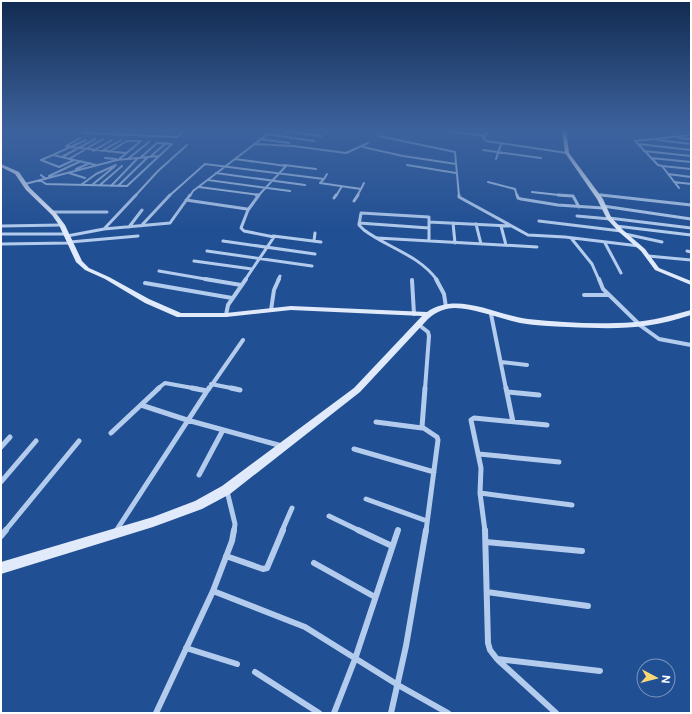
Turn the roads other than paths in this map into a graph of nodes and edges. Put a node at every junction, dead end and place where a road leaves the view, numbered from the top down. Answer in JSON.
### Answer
{"nodes":[{"id":1,"x":50,"y":163,"type":"edge"},
{"id":2,"x":67,"y":163,"type":"edge"},
{"id":3,"x":76,"y":163,"type":"edge"},
{"id":4,"x":90,"y":163,"type":"edge"},
{"id":5,"x":91,"y":163,"type":"edge"},
{"id":6,"x":103,"y":163,"type":"edge"},
{"id":7,"x":104,"y":163,"type":"edge"},
{"id":8,"x":134,"y":163,"type":"edge"},
{"id":9,"x":142,"y":163,"type":"edge"},
{"id":10,"x":151,"y":163,"type":"edge"},
{"id":11,"x":167,"y":163,"type":"edge"},
{"id":12,"x":229,"y":163,"type":"edge"},
{"id":13,"x":271,"y":163,"type":"edge"},
{"id":14,"x":451,"y":163,"type":"edge"},
{"id":15,"x":574,"y":163,"type":"edge"},
{"id":16,"x":656,"y":163,"type":"edge"},
{"id":17,"x":456,"y":164,"type":"joint"},
{"id":18,"x":96,"y":165,"type":"junction"},
{"id":19,"x":116,"y":165,"type":"joint"},
{"id":20,"x":283,"y":165,"type":"junction"},
{"id":21,"x":407,"y":165,"type":"dead end"},
{"id":22,"x":2,"y":166,"type":"edge"},
{"id":23,"x":111,"y":166,"type":"junction"},
{"id":24,"x":122,"y":166,"type":"dead end"},
{"id":25,"x":226,"y":166,"type":"junction"},
{"id":26,"x":662,"y":166,"type":"junction"},
{"id":27,"x":75,"y":169,"type":"dead end"},
{"id":28,"x":316,"y":169,"type":"dead end"},
{"id":29,"x":691,"y":169,"type":"edge"},
{"id":30,"x":69,"y":173,"type":"junction"},
{"id":31,"x":216,"y":173,"type":"junction"},
{"id":32,"x":279,"y":173,"type":"junction"},
{"id":33,"x":456,"y":173,"type":"junction"},
{"id":34,"x":41,"y":174,"type":"dead end"},
{"id":35,"x":327,"y":174,"type":"dead end"},
{"id":36,"x":668,"y":174,"type":"junction"},
{"id":37,"x":691,"y":176,"type":"edge"},
{"id":38,"x":46,"y":178,"type":"junction"},
{"id":39,"x":85,"y":178,"type":"dead end"},
{"id":40,"x":324,"y":179,"type":"junction"},
{"id":41,"x":40,"y":180,"type":"junction"},
{"id":42,"x":208,"y":180,"type":"junction"},
{"id":43,"x":272,"y":181,"type":"junction"},
{"id":44,"x":488,"y":182,"type":"dead end"},
{"id":45,"x":674,"y":182,"type":"junction"},
{"id":46,"x":364,"y":183,"type":"dead end"},
{"id":47,"x":25,"y":184,"type":"junction"},
{"id":48,"x":691,"y":184,"type":"edge"},
{"id":49,"x":81,"y":185,"type":"junction"},
{"id":50,"x":92,"y":185,"type":"junction"},
{"id":51,"x":100,"y":185,"type":"junction"},
{"id":52,"x":305,"y":185,"type":"dead end"},
{"id":53,"x":111,"y":186,"type":"junction"},
{"id":54,"x":118,"y":186,"type":"junction"},
{"id":55,"x":342,"y":186,"type":"junction"},
{"id":56,"x":199,"y":187,"type":"junction"},
{"id":57,"x":266,"y":188,"type":"junction"},
{"id":58,"x":361,"y":188,"type":"junction"},
{"id":59,"x":679,"y":188,"type":"dead end"},
{"id":60,"x":290,"y":191,"type":"dead end"},
{"id":61,"x":532,"y":192,"type":"dead end"},
{"id":62,"x":596,"y":194,"type":"junction"},
{"id":63,"x":259,"y":195,"type":"junction"},
{"id":64,"x":334,"y":198,"type":"dead end"},
{"id":65,"x":186,"y":200,"type":"junction"},
{"id":66,"x":354,"y":201,"type":"dead end"},
{"id":67,"x":691,"y":205,"type":"edge"},
{"id":68,"x":579,"y":206,"type":"junction"},
{"id":69,"x":603,"y":207,"type":"junction"},
{"id":70,"x":142,"y":210,"type":"dead end"},
{"id":71,"x":247,"y":210,"type":"junction"},
{"id":72,"x":52,"y":212,"type":"junction"},
{"id":73,"x":107,"y":212,"type":"dead end"},
{"id":74,"x":576,"y":216,"type":"dead end"},
{"id":75,"x":610,"y":218,"type":"junction"},
{"id":76,"x":691,"y":219,"type":"edge"},
{"id":77,"x":429,"y":222,"type":"junction"},
{"id":78,"x":539,"y":222,"type":"dead end"},
{"id":79,"x":359,"y":223,"type":"junction"},
{"id":80,"x":453,"y":223,"type":"junction"},
{"id":81,"x":476,"y":224,"type":"junction"},
{"id":82,"x":62,"y":225,"type":"junction"},
{"id":83,"x":1,"y":226,"type":"edge"},
{"id":84,"x":141,"y":226,"type":"junction"},
{"id":85,"x":501,"y":226,"type":"junction"},
{"id":86,"x":513,"y":226,"type":"junction"},
{"id":87,"x":616,"y":226,"type":"junction"},
{"id":88,"x":129,"y":227,"type":"junction"},
{"id":89,"x":429,"y":228,"type":"junction"},
{"id":90,"x":691,"y":228,"type":"edge"},
{"id":91,"x":104,"y":229,"type":"junction"},
{"id":92,"x":315,"y":233,"type":"dead end"},
{"id":93,"x":623,"y":233,"type":"junction"},
{"id":94,"x":1,"y":234,"type":"edge"},
{"id":95,"x":691,"y":235,"type":"edge"},
{"id":96,"x":138,"y":236,"type":"dead end"},
{"id":97,"x":273,"y":236,"type":"junction"},
{"id":98,"x":375,"y":238,"type":"junction"},
{"id":99,"x":571,"y":238,"type":"junction"},
{"id":100,"x":68,"y":239,"type":"junction"},
{"id":101,"x":222,"y":241,"type":"dead end"},
{"id":102,"x":314,"y":241,"type":"junction"},
{"id":103,"x":429,"y":241,"type":"junction"},
{"id":104,"x":321,"y":242,"type":"dead end"},
{"id":105,"x":455,"y":242,"type":"junction"},
{"id":106,"x":662,"y":242,"type":"dead end"},
{"id":107,"x":605,"y":243,"type":"junction"},
{"id":108,"x":1,"y":244,"type":"edge"},
{"id":109,"x":481,"y":244,"type":"junction"},
{"id":110,"x":506,"y":245,"type":"junction"},
{"id":111,"x":639,"y":246,"type":"junction"},
{"id":112,"x":537,"y":247,"type":"dead end"},
{"id":113,"x":267,"y":248,"type":"junction"},
{"id":114,"x":207,"y":251,"type":"dead end"},
{"id":115,"x":687,"y":251,"type":"dead end"},
{"id":116,"x":691,"y":252,"type":"edge"},
{"id":117,"x":315,"y":254,"type":"dead end"},
{"id":118,"x":648,"y":256,"type":"junction"},
{"id":119,"x":260,"y":259,"type":"junction"},
{"id":120,"x":691,"y":260,"type":"edge"},
{"id":121,"x":194,"y":261,"type":"dead end"},
{"id":122,"x":312,"y":266,"type":"dead end"},
{"id":123,"x":252,"y":270,"type":"junction"},
{"id":124,"x":159,"y":271,"type":"dead end"},
{"id":125,"x":621,"y":273,"type":"dead end"},
{"id":126,"x":280,"y":276,"type":"dead end"},
{"id":127,"x":412,"y":280,"type":"dead end"},
{"id":128,"x":145,"y":283,"type":"dead end"},
{"id":129,"x":691,"y":283,"type":"edge"},
{"id":130,"x":241,"y":285,"type":"junction"},
{"id":131,"x":584,"y":295,"type":"dead end"},
{"id":132,"x":609,"y":295,"type":"junction"},
{"id":133,"x":232,"y":298,"type":"junction"},
{"id":134,"x":446,"y":307,"type":"junction"},
{"id":135,"x":271,"y":310,"type":"junction"},
{"id":136,"x":691,"y":312,"type":"edge"},
{"id":137,"x":414,"y":314,"type":"junction"},
{"id":138,"x":427,"y":314,"type":"junction"},
{"id":139,"x":491,"y":314,"type":"junction"},
{"id":140,"x":226,"y":315,"type":"junction"},
{"id":141,"x":419,"y":325,"type":"junction"},
{"id":142,"x":640,"y":326,"type":"junction"},
{"id":143,"x":243,"y":340,"type":"dead end"},
{"id":144,"x":691,"y":345,"type":"edge"},
{"id":145,"x":501,"y":362,"type":"junction"},
{"id":146,"x":527,"y":365,"type":"dead end"},
{"id":147,"x":212,"y":384,"type":"junction"},
{"id":148,"x":240,"y":390,"type":"dead end"},
{"id":149,"x":207,"y":391,"type":"junction"},
{"id":150,"x":507,"y":392,"type":"junction"},
{"id":151,"x":539,"y":395,"type":"dead end"},
{"id":152,"x":140,"y":405,"type":"junction"},
{"id":153,"x":187,"y":420,"type":"junction"},
{"id":154,"x":376,"y":422,"type":"dead end"},
{"id":155,"x":513,"y":422,"type":"junction"},
{"id":156,"x":547,"y":425,"type":"dead end"},
{"id":157,"x":422,"y":428,"type":"junction"},
{"id":158,"x":223,"y":430,"type":"junction"},
{"id":159,"x":111,"y":433,"type":"dead end"},
{"id":160,"x":10,"y":437,"type":"dead end"},
{"id":161,"x":79,"y":441,"type":"dead end"},
{"id":162,"x":36,"y":442,"type":"dead end"},
{"id":163,"x":1,"y":447,"type":"edge"},
{"id":164,"x":284,"y":447,"type":"junction"},
{"id":165,"x":354,"y":449,"type":"dead end"},
{"id":166,"x":478,"y":454,"type":"junction"},
{"id":167,"x":559,"y":462,"type":"dead end"},
{"id":168,"x":434,"y":472,"type":"junction"},
{"id":169,"x":199,"y":474,"type":"dead end"},
{"id":170,"x":1,"y":482,"type":"edge"},
{"id":171,"x":226,"y":490,"type":"junction"},
{"id":172,"x":480,"y":494,"type":"junction"},
{"id":173,"x":366,"y":499,"type":"dead end"},
{"id":174,"x":572,"y":505,"type":"dead end"},
{"id":175,"x":292,"y":508,"type":"dead end"},
{"id":176,"x":329,"y":516,"type":"dead end"},
{"id":177,"x":427,"y":521,"type":"junction"},
{"id":178,"x":398,"y":530,"type":"dead end"},
{"id":179,"x":114,"y":534,"type":"junction"},
{"id":180,"x":1,"y":536,"type":"edge"},
{"id":181,"x":486,"y":542,"type":"junction"},
{"id":182,"x":392,"y":546,"type":"junction"},
{"id":183,"x":582,"y":551,"type":"dead end"},
{"id":184,"x":226,"y":556,"type":"junction"},
{"id":185,"x":314,"y":563,"type":"dead end"},
{"id":186,"x":1,"y":568,"type":"edge"},
{"id":187,"x":213,"y":591,"type":"junction"},
{"id":188,"x":487,"y":592,"type":"junction"},
{"id":189,"x":375,"y":597,"type":"junction"},
{"id":190,"x":588,"y":606,"type":"dead end"},
{"id":191,"x":186,"y":648,"type":"junction"},
{"id":192,"x":355,"y":659,"type":"junction"},
{"id":193,"x":498,"y":659,"type":"junction"},
{"id":194,"x":237,"y":664,"type":"dead end"},
{"id":195,"x":600,"y":671,"type":"dead end"},
{"id":196,"x":255,"y":672,"type":"dead end"},
{"id":197,"x":398,"y":685,"type":"junction"},
{"id":198,"x":156,"y":713,"type":"edge"},
{"id":199,"x":319,"y":713,"type":"edge"},
{"id":200,"x":334,"y":713,"type":"edge"},
{"id":201,"x":391,"y":713,"type":"edge"},
{"id":202,"x":448,"y":713,"type":"edge"},
{"id":203,"x":556,"y":713,"type":"edge"}],
"edges":[{"from":1,"to":2,"type":"street"},
{"from":3,"to":38,"type":"street"},
{"from":4,"to":27,"type":"street"},
{"from":5,"to":18,"type":"street"},
{"from":6,"to":18,"type":"street"},
{"from":7,"to":23,"type":"street"},
{"from":8,"to":53,"type":"street"},
{"from":9,"to":54,"type":"street"},
{"from":10,"to":54,"type":"street"},
{"from":11,"to":91,"type":"street"},
{"from":12,"to":25,"type":"street"},
{"from":13,"to":20,"type":"street"},
{"from":14,"to":17,"type":"street"},
{"from":15,"to":62,"type":"street"},
{"from":16,"to":26,"type":"street"},
{"from":17,"to":33,"type":"street"},
{"from":18,"to":30,"type":"street"},
{"from":19,"to":23,"type":"street"},
{"from":19,"to":50,"type":"street"},
{"from":20,"to":28,"type":"street"},
{"from":20,"to":32,"type":"street"},
{"from":21,"to":33,"type":"street"},
{"from":22,"to":47,"type":"street"},
{"from":23,"to":49,"type":"street"},
{"from":24,"to":51,"type":"street"},
{"from":25,"to":31,"type":"street"},
{"from":25,"to":32,"type":"street"},
{"from":25,"to":84,"type":"street"},
{"from":26,"to":29,"type":"street"},
{"from":26,"to":36,"type":"street"},
{"from":30,"to":38,"type":"street"},
{"from":30,"to":39,"type":"street"},
{"from":31,"to":42,"type":"street"},
{"from":31,"to":43,"type":"street"},
{"from":32,"to":40,"type":"street"},
{"from":32,"to":43,"type":"street"},
{"from":33,"to":86,"type":"street"},
{"from":34,"to":38,"type":"street"},
{"from":35,"to":40,"type":"street"},
{"from":36,"to":37,"type":"street"},
{"from":36,"to":45,"type":"street"},
{"from":38,"to":41,"type":"street"},
{"from":40,"to":55,"type":"street"},
{"from":41,"to":47,"type":"street"},
{"from":41,"to":49,"type":"street"},
{"from":42,"to":56,"type":"street"},
{"from":42,"to":57,"type":"street"},
{"from":43,"to":52,"type":"street"},
{"from":43,"to":57,"type":"street"},
{"from":44,"to":68,"type":"street"},
{"from":45,"to":48,"type":"street"},
{"from":45,"to":59,"type":"street"},
{"from":46,"to":58,"type":"street"},
{"from":47,"to":72,"type":"street"},
{"from":49,"to":50,"type":"street"},
{"from":50,"to":51,"type":"street"},
{"from":51,"to":53,"type":"street"},
{"from":53,"to":54,"type":"street"},
{"from":55,"to":58,"type":"street"},
{"from":55,"to":64,"type":"street"},
{"from":56,"to":63,"type":"street"},
{"from":56,"to":65,"type":"street"},
{"from":57,"to":60,"type":"street"},
{"from":57,"to":63,"type":"street"},
{"from":58,"to":66,"type":"street"},
{"from":61,"to":68,"type":"street"},
{"from":62,"to":67,"type":"street"},
{"from":62,"to":69,"type":"street"},
{"from":63,"to":71,"type":"street"},
{"from":65,"to":71,"type":"street"},
{"from":65,"to":84,"type":"street"},
{"from":68,"to":69,"type":"street"},
{"from":69,"to":75,"type":"street"},
{"from":69,"to":76,"type":"street"},
{"from":70,"to":88,"type":"street"},
{"from":71,"to":97,"type":"street"},
{"from":72,"to":73,"type":"street"},
{"from":72,"to":82,"type":"street"},
{"from":74,"to":75,"type":"street"},
{"from":75,"to":87,"type":"street"},
{"from":75,"to":90,"type":"street"},
{"from":77,"to":79,"type":"street"},
{"from":77,"to":80,"type":"street"},
{"from":77,"to":89,"type":"street"},
{"from":78,"to":93,"type":"street"},
{"from":79,"to":89,"type":"street"},
{"from":79,"to":98,"type":"street"},
{"from":80,"to":81,"type":"street"},
{"from":80,"to":105,"type":"street"},
{"from":81,"to":85,"type":"street"},
{"from":81,"to":109,"type":"street"},
{"from":82,"to":83,"type":"street"},
{"from":82,"to":100,"type":"street"},
{"from":84,"to":88,"type":"street"},
{"from":85,"to":86,"type":"street"},
{"from":85,"to":110,"type":"street"},
{"from":86,"to":99,"type":"street"},
{"from":87,"to":93,"type":"street"},
{"from":87,"to":95,"type":"street"},
{"from":88,"to":91,"type":"street"},
{"from":89,"to":103,"type":"street"},
{"from":91,"to":100,"type":"street"},
{"from":92,"to":102,"type":"street"},
{"from":93,"to":106,"type":"street"},
{"from":93,"to":111,"type":"street"},
{"from":94,"to":100,"type":"street"},
{"from":96,"to":100,"type":"street"},
{"from":97,"to":102,"type":"street"},
{"from":97,"to":113,"type":"street"},
{"from":98,"to":103,"type":"street"},
{"from":98,"to":134,"type":"street"},
{"from":99,"to":107,"type":"street"},
{"from":99,"to":132,"type":"street"},
{"from":100,"to":108,"type":"street"},
{"from":100,"to":140,"type":"street"},
{"from":101,"to":113,"type":"street"},
{"from":102,"to":104,"type":"street"},
{"from":103,"to":105,"type":"street"},
{"from":105,"to":109,"type":"street"},
{"from":107,"to":111,"type":"street"},
{"from":107,"to":125,"type":"street"},
{"from":109,"to":110,"type":"street"},
{"from":110,"to":112,"type":"street"},
{"from":111,"to":118,"type":"street"},
{"from":113,"to":117,"type":"street"},
{"from":113,"to":119,"type":"street"},
{"from":114,"to":119,"type":"street"},
{"from":115,"to":116,"type":"street"},
{"from":118,"to":120,"type":"street"},
{"from":118,"to":129,"type":"street"},
{"from":119,"to":122,"type":"street"},
{"from":119,"to":123,"type":"street"},
{"from":121,"to":123,"type":"street"},
{"from":123,"to":130,"type":"street"},
{"from":124,"to":130,"type":"street"},
{"from":126,"to":135,"type":"street"},
{"from":127,"to":137,"type":"street"},
{"from":128,"to":133,"type":"street"},
{"from":130,"to":133,"type":"street"},
{"from":131,"to":132,"type":"street"},
{"from":132,"to":142,"type":"street"},
{"from":133,"to":140,"type":"street"},
{"from":134,"to":138,"type":"street"},
{"from":134,"to":139,"type":"street"},
{"from":135,"to":137,"type":"street"},
{"from":135,"to":140,"type":"street"},
{"from":136,"to":142,"type":"street"},
{"from":137,"to":138,"type":"street"},
{"from":138,"to":141,"type":"street"},
{"from":139,"to":142,"type":"street"},
{"from":139,"to":145,"type":"street"},
{"from":141,"to":157,"type":"street"},
{"from":141,"to":164,"type":"street"},
{"from":142,"to":144,"type":"street"},
{"from":143,"to":147,"type":"street"},
{"from":145,"to":146,"type":"street"},
{"from":145,"to":150,"type":"street"},
{"from":147,"to":148,"type":"street"},
{"from":147,"to":149,"type":"street"},
{"from":149,"to":152,"type":"street"},
{"from":149,"to":153,"type":"street"},
{"from":150,"to":151,"type":"street"},
{"from":150,"to":155,"type":"street"},
{"from":152,"to":153,"type":"street"},
{"from":152,"to":159,"type":"street"},
{"from":153,"to":158,"type":"street"},
{"from":153,"to":179,"type":"street"},
{"from":154,"to":157,"type":"street"},
{"from":155,"to":156,"type":"street"},
{"from":155,"to":166,"type":"street"},
{"from":157,"to":168,"type":"street"},
{"from":158,"to":164,"type":"street"},
{"from":158,"to":169,"type":"street"},
{"from":160,"to":163,"type":"street"},
{"from":161,"to":180,"type":"street"},
{"from":162,"to":170,"type":"street"},
{"from":164,"to":171,"type":"street"},
{"from":165,"to":168,"type":"street"},
{"from":166,"to":167,"type":"street"},
{"from":166,"to":172,"type":"street"},
{"from":168,"to":177,"type":"street"},
{"from":171,"to":179,"type":"street"},
{"from":171,"to":184,"type":"street"},
{"from":172,"to":174,"type":"street"},
{"from":172,"to":181,"type":"street"},
{"from":173,"to":177,"type":"street"},
{"from":175,"to":184,"type":"street"},
{"from":176,"to":182,"type":"street"},
{"from":177,"to":197,"type":"street"},
{"from":178,"to":182,"type":"street"},
{"from":179,"to":186,"type":"street"},
{"from":181,"to":183,"type":"street"},
{"from":181,"to":188,"type":"street"},
{"from":182,"to":189,"type":"street"},
{"from":184,"to":187,"type":"street"},
{"from":185,"to":189,"type":"street"},
{"from":187,"to":191,"type":"street"},
{"from":187,"to":192,"type":"street"},
{"from":188,"to":190,"type":"street"},
{"from":188,"to":193,"type":"street"},
{"from":189,"to":192,"type":"street"},
{"from":191,"to":194,"type":"street"},
{"from":191,"to":198,"type":"street"},
{"from":192,"to":197,"type":"street"},
{"from":192,"to":200,"type":"street"},
{"from":193,"to":195,"type":"street"},
{"from":193,"to":203,"type":"street"},
{"from":196,"to":199,"type":"street"},
{"from":197,"to":201,"type":"street"},
{"from":197,"to":202,"type":"street"}]}
